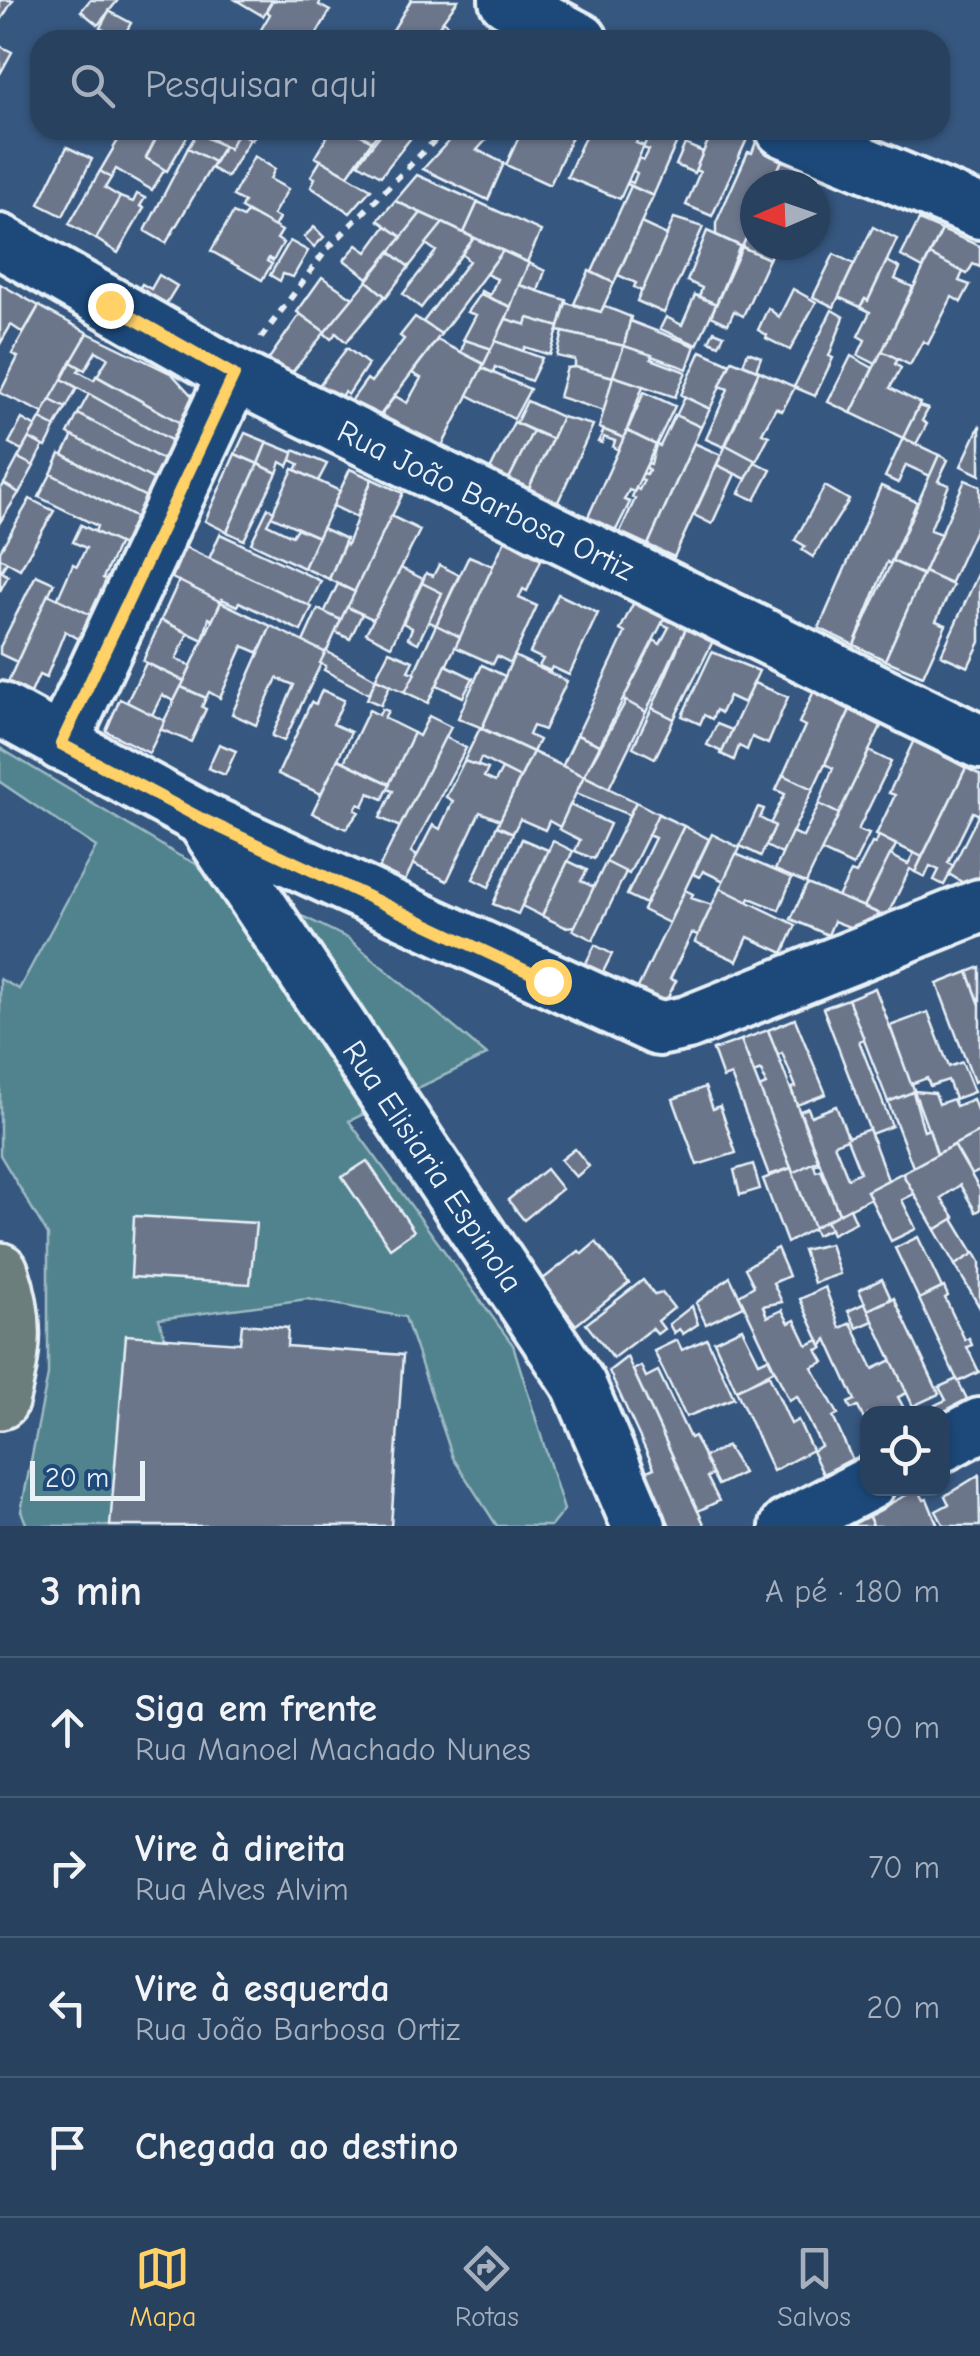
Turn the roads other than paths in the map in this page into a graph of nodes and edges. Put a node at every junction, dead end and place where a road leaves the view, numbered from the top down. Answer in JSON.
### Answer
{"nodes":[{"id":1,"x":506,"y":0,"type":"edge"},
{"id":2,"x":563,"y":30,"type":"edge"},
{"id":3,"x":807,"y":140,"type":"edge"},
{"id":4,"x":980,"y":212,"type":"edge"},
{"id":5,"x":0,"y":241,"type":"edge"},
{"id":6,"x":234,"y":375,"type":"junction"},
{"id":7,"x":0,"y":709,"type":"edge"},
{"id":8,"x":980,"y":742,"type":"edge"},
{"id":9,"x":61,"y":744,"type":"junction"},
{"id":10,"x":202,"y":819,"type":"junction"},
{"id":11,"x":980,"y":906,"type":"edge"},
{"id":12,"x":0,"y":1272,"type":"edge"},
{"id":13,"x":0,"y":1401,"type":"edge"},
{"id":14,"x":980,"y":1426,"type":"edge"},
{"id":15,"x":950,"y":1441,"type":"edge"},
{"id":16,"x":860,"y":1488,"type":"edge"},
{"id":17,"x":639,"y":1526,"type":"edge"},
{"id":18,"x":787,"y":1526,"type":"edge"}],
"edges":[{"from":1,"to":2,"type":"street"},
{"from":3,"to":4,"type":"street"},
{"from":5,"to":6,"type":"street","name":"Rua João Barbosa Ortiz"},
{"from":6,"to":8,"type":"street","name":"Rua João Barbosa Ortiz"},
{"from":6,"to":9,"type":"street"},
{"from":7,"to":9,"type":"street"},
{"from":9,"to":10,"type":"street"},
{"from":10,"to":11,"type":"street"},
{"from":10,"to":17,"type":"street","name":"Rua Elisiaria Espinola"},
{"from":12,"to":13,"type":"main road"},
{"from":14,"to":15,"type":"street"},
{"from":16,"to":18,"type":"street"}]}
